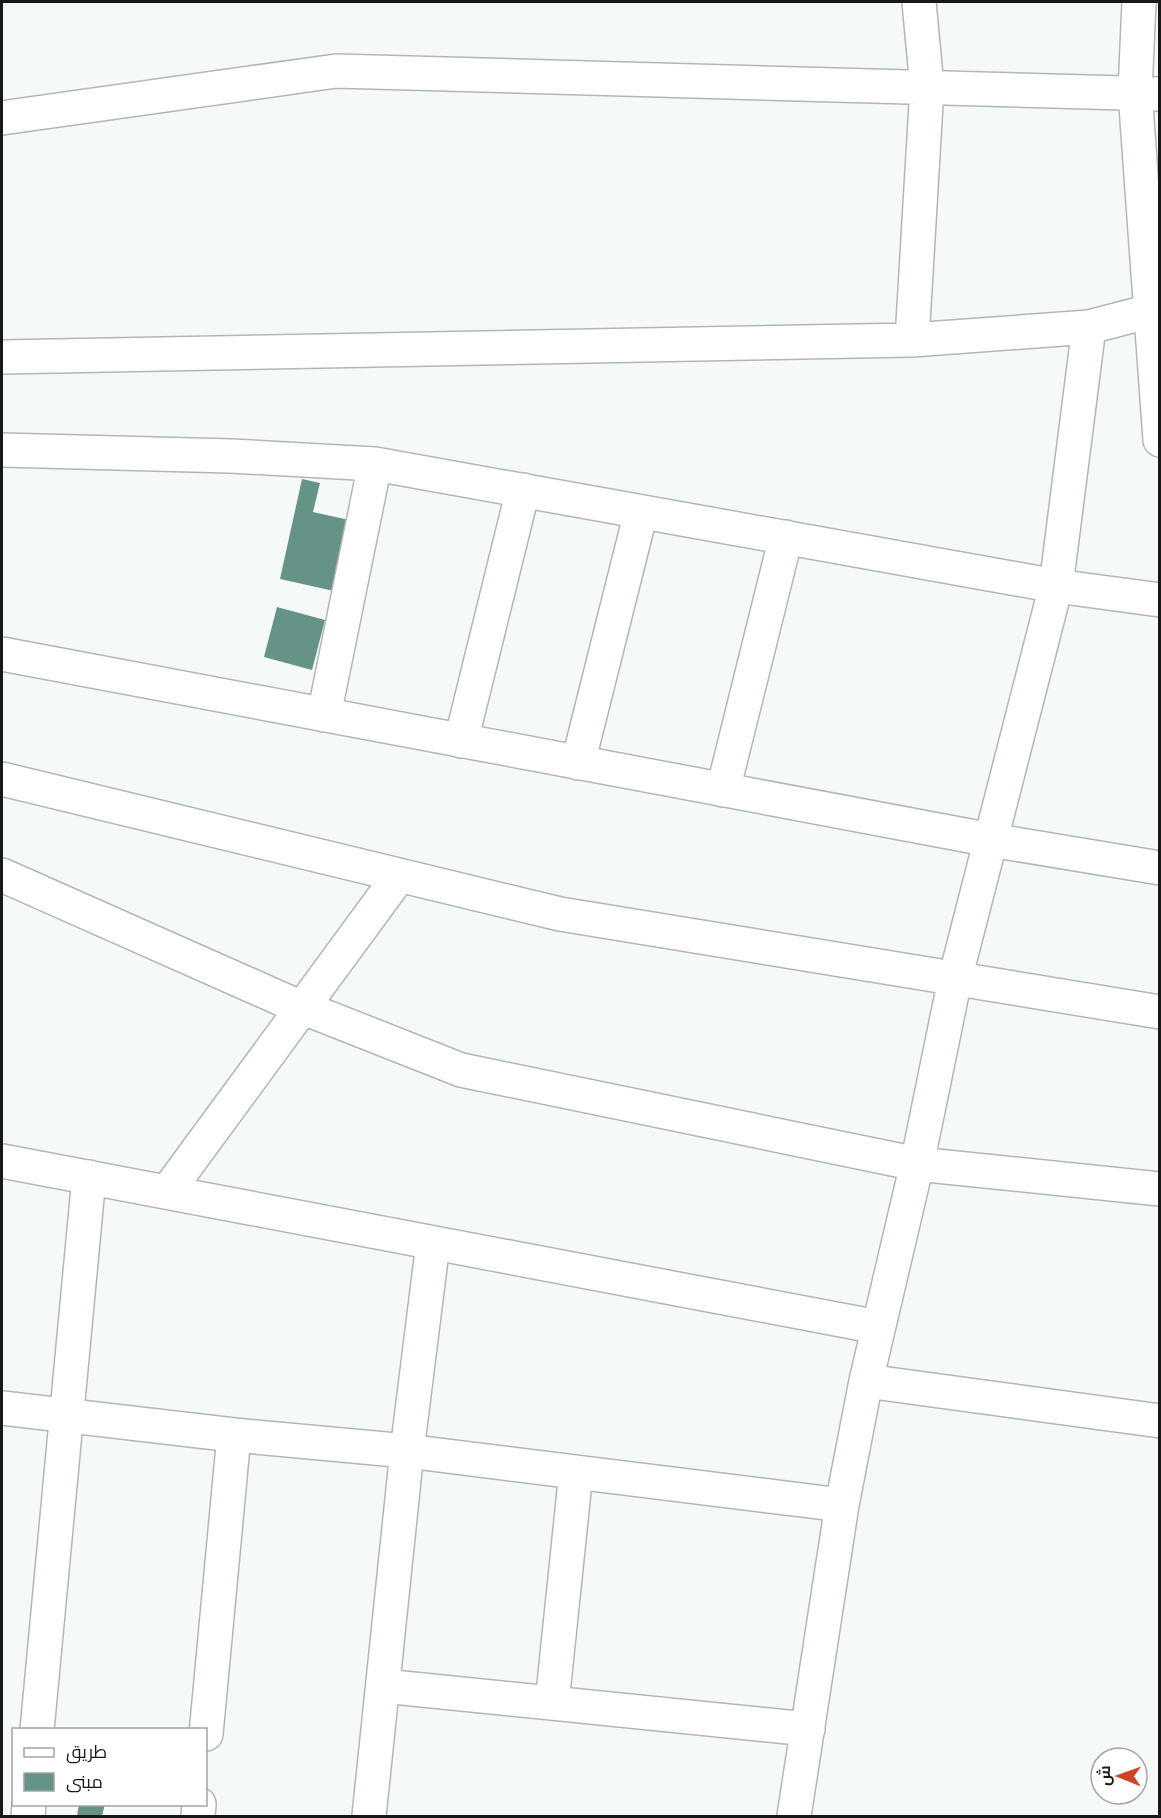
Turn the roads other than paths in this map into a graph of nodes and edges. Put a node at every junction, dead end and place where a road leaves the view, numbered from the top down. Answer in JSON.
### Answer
{"nodes":[{"id":1,"x":920,"y":2,"type":"edge"},
{"id":2,"x":1139,"y":2,"type":"edge"},
{"id":3,"x":927,"y":87,"type":"junction"},
{"id":4,"x":1147,"y":93,"type":"edge"},
{"id":5,"x":2,"y":118,"type":"edge"},
{"id":6,"x":1155,"y":311,"type":"edge"},
{"id":7,"x":1089,"y":327,"type":"junction"},
{"id":8,"x":912,"y":340,"type":"junction"},
{"id":9,"x":2,"y":357,"type":"edge"},
{"id":10,"x":1160,"y":440,"type":"edge"},
{"id":11,"x":2,"y":450,"type":"edge"},
{"id":12,"x":375,"y":464,"type":"junction"},
{"id":13,"x":524,"y":490,"type":"junction"},
{"id":14,"x":641,"y":512,"type":"junction"},
{"id":15,"x":786,"y":537,"type":"junction"},
{"id":16,"x":1056,"y":586,"type":"junction"},
{"id":17,"x":1160,"y":600,"type":"edge"},
{"id":18,"x":2,"y":654,"type":"edge"},
{"id":19,"x":324,"y":715,"type":"junction"},
{"id":20,"x":461,"y":741,"type":"junction"},
{"id":21,"x":578,"y":762,"type":"junction"},
{"id":22,"x":2,"y":779,"type":"edge"},
{"id":23,"x":723,"y":790,"type":"junction"},
{"id":24,"x":991,"y":840,"type":"junction"},
{"id":25,"x":1160,"y":868,"type":"edge"},
{"id":26,"x":2,"y":875,"type":"edge"},
{"id":27,"x":399,"y":876,"type":"junction"},
{"id":28,"x":955,"y":980,"type":"junction"},
{"id":29,"x":302,"y":1008,"type":"junction"},
{"id":30,"x":1160,"y":1012,"type":"edge"},
{"id":31,"x":2,"y":1161,"type":"edge"},
{"id":32,"x":917,"y":1164,"type":"junction"},
{"id":33,"x":89,"y":1177,"type":"junction"},
{"id":34,"x":1160,"y":1189,"type":"edge"},
{"id":35,"x":167,"y":1192,"type":"junction"},
{"id":36,"x":433,"y":1243,"type":"junction"},
{"id":37,"x":878,"y":1327,"type":"junction"},
{"id":38,"x":866,"y":1381,"type":"junction"},
{"id":39,"x":2,"y":1408,"type":"edge"},
{"id":40,"x":68,"y":1415,"type":"junction"},
{"id":41,"x":1160,"y":1420,"type":"edge"},
{"id":42,"x":234,"y":1435,"type":"junction"},
{"id":43,"x":407,"y":1451,"type":"junction"},
{"id":44,"x":576,"y":1472,"type":"junction"},
{"id":45,"x":842,"y":1505,"type":"junction"},
{"id":46,"x":383,"y":1686,"type":"junction"},
{"id":47,"x":552,"y":1703,"type":"junction"},
{"id":48,"x":37,"y":1728,"type":"edge"},
{"id":49,"x":207,"y":1728,"type":"edge"},
{"id":50,"x":808,"y":1729,"type":"junction"},
{"id":51,"x":369,"y":1816,"type":"edge"},
{"id":52,"x":795,"y":1816,"type":"edge"}],
"edges":[{"from":1,"to":3,"type":"street"},
{"from":2,"to":4,"type":"street"},
{"from":3,"to":4,"type":"street"},
{"from":3,"to":5,"type":"street"},
{"from":3,"to":8,"type":"street"},
{"from":4,"to":6,"type":"street"},
{"from":6,"to":7,"type":"street"},
{"from":6,"to":10,"type":"street"},
{"from":7,"to":8,"type":"street"},
{"from":7,"to":16,"type":"street"},
{"from":8,"to":9,"type":"street"},
{"from":11,"to":12,"type":"street"},
{"from":12,"to":13,"type":"street"},
{"from":12,"to":19,"type":"street"},
{"from":13,"to":14,"type":"street"},
{"from":13,"to":20,"type":"street"},
{"from":14,"to":15,"type":"street"},
{"from":14,"to":21,"type":"street"},
{"from":15,"to":16,"type":"street"},
{"from":15,"to":23,"type":"street"},
{"from":16,"to":17,"type":"street"},
{"from":16,"to":24,"type":"street"},
{"from":18,"to":19,"type":"street"},
{"from":19,"to":20,"type":"street"},
{"from":20,"to":21,"type":"street"},
{"from":21,"to":23,"type":"street"},
{"from":22,"to":27,"type":"street"},
{"from":23,"to":24,"type":"street"},
{"from":24,"to":25,"type":"street"},
{"from":24,"to":28,"type":"street"},
{"from":26,"to":29,"type":"street"},
{"from":27,"to":28,"type":"street"},
{"from":27,"to":29,"type":"street"},
{"from":28,"to":30,"type":"street"},
{"from":28,"to":32,"type":"street"},
{"from":29,"to":32,"type":"street"},
{"from":29,"to":35,"type":"street"},
{"from":31,"to":33,"type":"street"},
{"from":32,"to":34,"type":"street"},
{"from":32,"to":37,"type":"street"},
{"from":33,"to":35,"type":"street"},
{"from":33,"to":40,"type":"street"},
{"from":35,"to":36,"type":"street"},
{"from":36,"to":37,"type":"street"},
{"from":36,"to":43,"type":"street"},
{"from":37,"to":38,"type":"street"},
{"from":38,"to":41,"type":"street"},
{"from":38,"to":45,"type":"street"},
{"from":39,"to":40,"type":"street"},
{"from":40,"to":42,"type":"street"},
{"from":40,"to":48,"type":"street"},
{"from":42,"to":43,"type":"street"},
{"from":42,"to":49,"type":"street"},
{"from":43,"to":44,"type":"street"},
{"from":43,"to":46,"type":"street"},
{"from":44,"to":45,"type":"street"},
{"from":44,"to":47,"type":"street"},
{"from":45,"to":50,"type":"street"},
{"from":46,"to":47,"type":"street"},
{"from":46,"to":51,"type":"street"},
{"from":47,"to":50,"type":"street"},
{"from":50,"to":52,"type":"street"}]}
